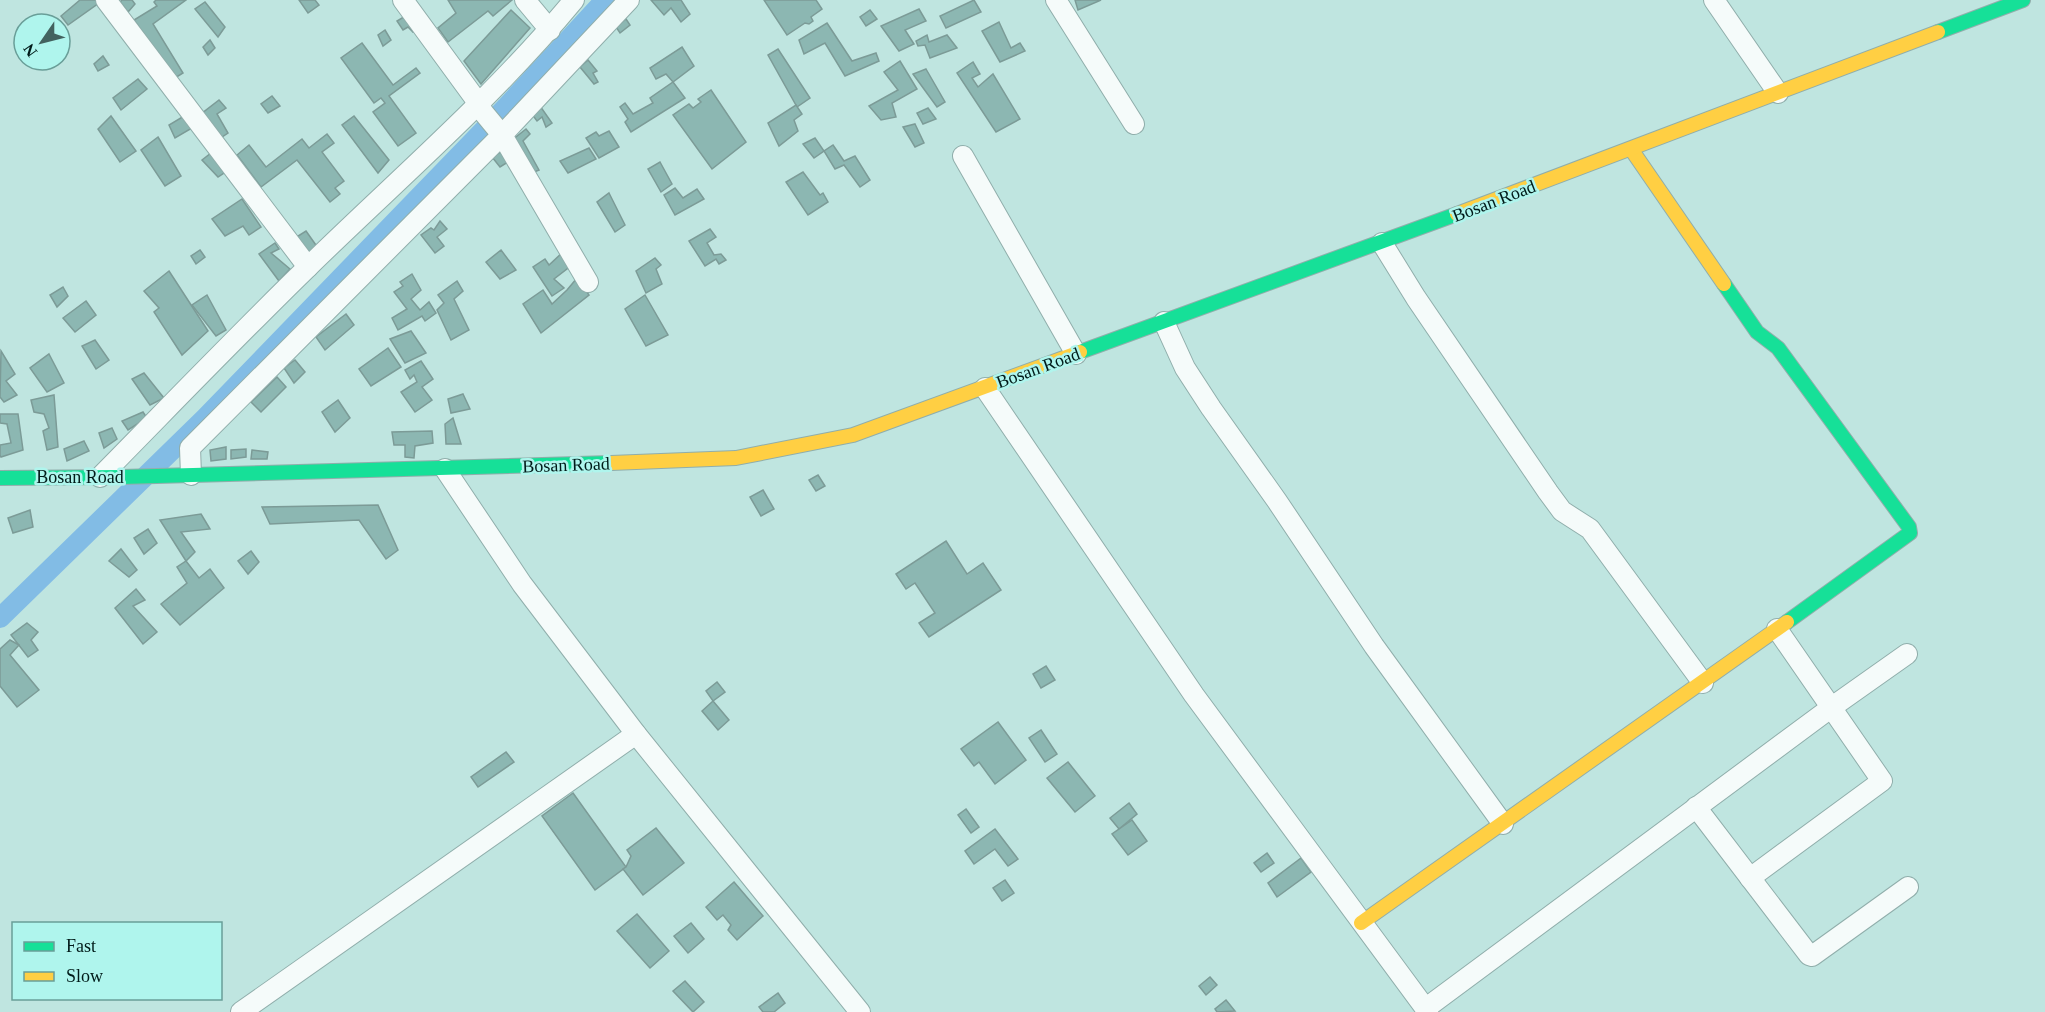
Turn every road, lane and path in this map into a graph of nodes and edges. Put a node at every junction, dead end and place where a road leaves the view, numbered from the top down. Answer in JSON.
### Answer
{"nodes":[{"id":1,"x":105,"y":0,"type":"edge"},
{"id":2,"x":403,"y":0,"type":"edge"},
{"id":3,"x":525,"y":0,"type":"edge"},
{"id":4,"x":574,"y":0,"type":"edge"},
{"id":5,"x":628,"y":0,"type":"edge"},
{"id":6,"x":1056,"y":0,"type":"edge"},
{"id":7,"x":1714,"y":0,"type":"edge"},
{"id":8,"x":2023,"y":0,"type":"edge"},
{"id":9,"x":550,"y":30,"type":"junction"},
{"id":10,"x":1778,"y":93,"type":"junction"},
{"id":11,"x":490,"y":119,"type":"junction"},
{"id":12,"x":1134,"y":123,"type":"dead end"},
{"id":13,"x":1631,"y":149,"type":"junction"},
{"id":14,"x":963,"y":156,"type":"dead end"},
{"id":15,"x":1382,"y":243,"type":"junction"},
{"id":16,"x":308,"y":267,"type":"junction"},
{"id":17,"x":588,"y":282,"type":"dead end"},
{"id":18,"x":1164,"y":322,"type":"junction"},
{"id":19,"x":1076,"y":354,"type":"junction"},
{"id":20,"x":984,"y":388,"type":"junction"},
{"id":21,"x":446,"y":469,"type":"junction"},
{"id":22,"x":183,"y":475,"type":"junction"},
{"id":23,"x":100,"y":477,"type":"junction"},
{"id":24,"x":0,"y":478,"type":"edge"},
{"id":25,"x":1777,"y":629,"type":"junction"},
{"id":26,"x":1906,"y":654,"type":"dead end"},
{"id":27,"x":1703,"y":683,"type":"junction"},
{"id":28,"x":1832,"y":707,"type":"junction"},
{"id":29,"x":636,"y":734,"type":"junction"},
{"id":30,"x":1696,"y":807,"type":"junction"},
{"id":31,"x":1503,"y":824,"type":"junction"},
{"id":32,"x":1750,"y":878,"type":"junction"},
{"id":33,"x":1908,"y":887,"type":"dead end"},
{"id":34,"x":1361,"y":923,"type":"junction"},
{"id":35,"x":1427,"y":1010,"type":"edge"},
{"id":36,"x":241,"y":1012,"type":"edge"},
{"id":37,"x":860,"y":1012,"type":"edge"}],
"edges":[{"from":1,"to":16,"type":"street"},
{"from":2,"to":11,"type":"street"},
{"from":3,"to":9,"type":"street"},
{"from":4,"to":9,"type":"street"},
{"from":5,"to":11,"type":"street"},
{"from":6,"to":12,"type":"street"},
{"from":7,"to":10,"type":"street"},
{"from":8,"to":10,"type":"main road","name":"Bosan Road"},
{"from":9,"to":11,"type":"street"},
{"from":10,"to":13,"type":"main road","name":"Bosan Road"},
{"from":11,"to":16,"type":"street"},
{"from":11,"to":17,"type":"street"},
{"from":11,"to":22,"type":"street"},
{"from":13,"to":15,"type":"main road","name":"Bosan Road"},
{"from":13,"to":25,"type":"main road"},
{"from":14,"to":19,"type":"street"},
{"from":15,"to":18,"type":"main road","name":"Bosan Road"},
{"from":15,"to":27,"type":"street"},
{"from":16,"to":23,"type":"street"},
{"from":18,"to":19,"type":"main road","name":"Bosan Road"},
{"from":18,"to":31,"type":"street"},
{"from":19,"to":20,"type":"main road","name":"Bosan Road"},
{"from":20,"to":21,"type":"main road","name":"Bosan Road"},
{"from":20,"to":34,"type":"street"},
{"from":21,"to":22,"type":"main road","name":"Bosan Road"},
{"from":21,"to":29,"type":"street"},
{"from":22,"to":23,"type":"main road","name":"Bosan Road"},
{"from":23,"to":24,"type":"main road","name":"Bosan Road"},
{"from":25,"to":27,"type":"main road"},
{"from":25,"to":28,"type":"street"},
{"from":26,"to":28,"type":"street"},
{"from":27,"to":31,"type":"main road"},
{"from":28,"to":30,"type":"street"},
{"from":28,"to":32,"type":"street"},
{"from":29,"to":36,"type":"street"},
{"from":29,"to":37,"type":"street"},
{"from":30,"to":32,"type":"street"},
{"from":30,"to":35,"type":"street"},
{"from":31,"to":34,"type":"main road"},
{"from":32,"to":33,"type":"street"},
{"from":34,"to":35,"type":"street"}]}
